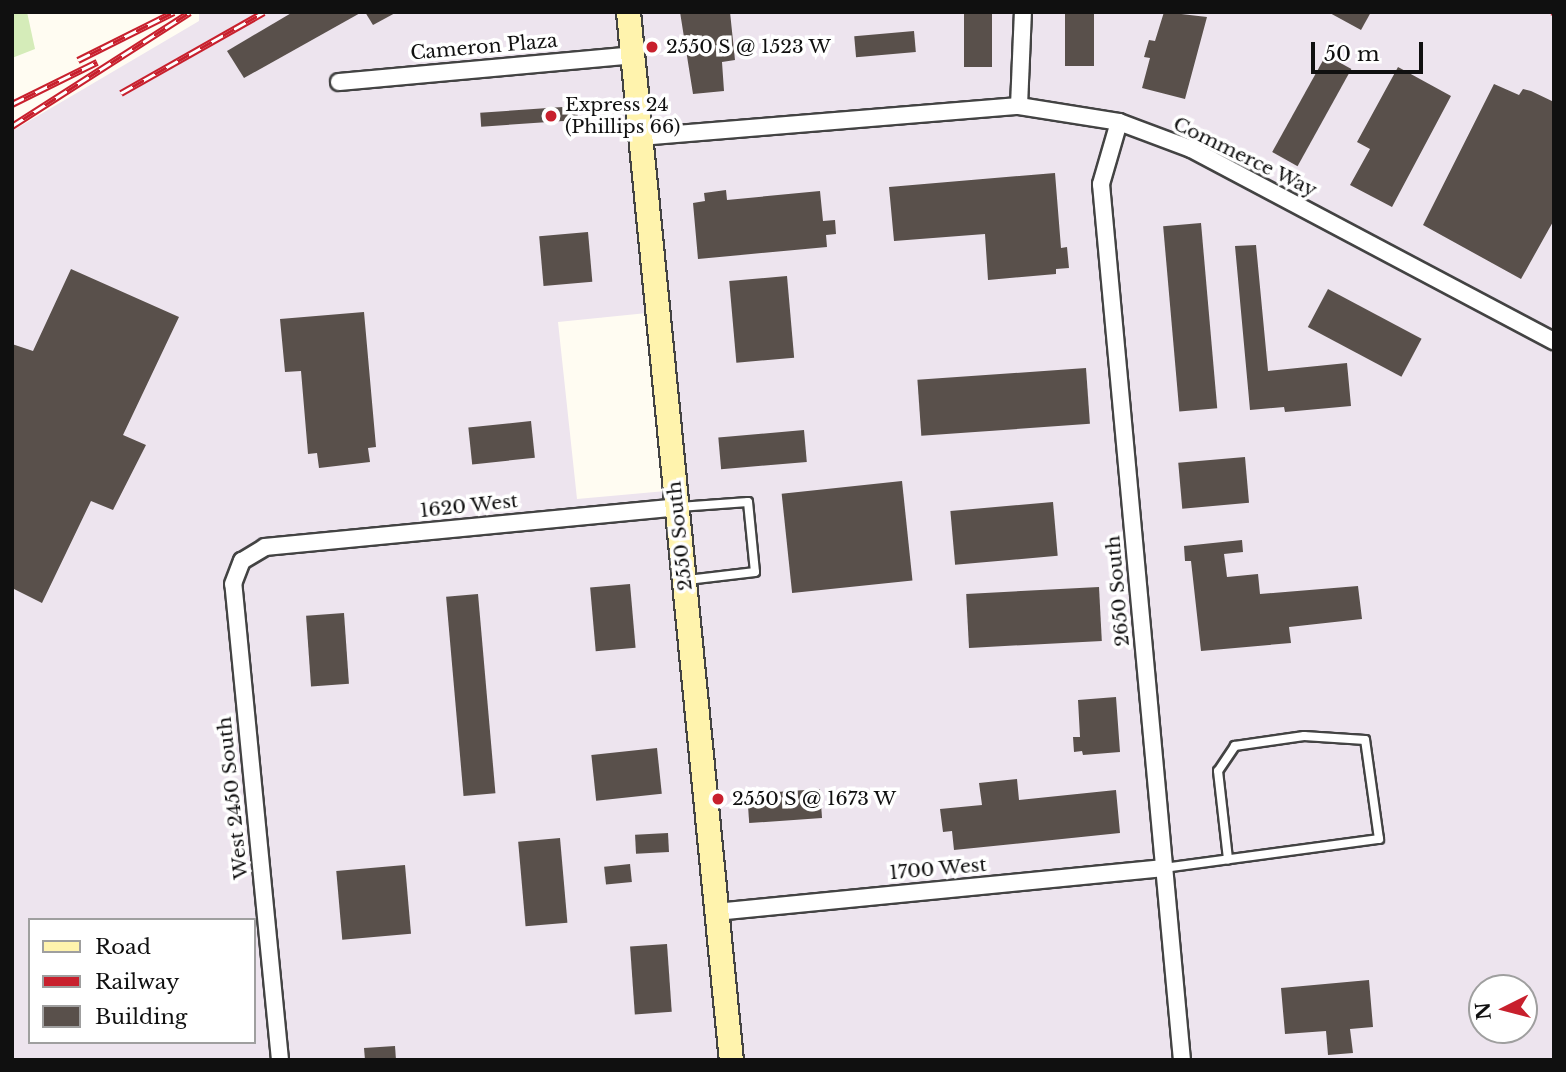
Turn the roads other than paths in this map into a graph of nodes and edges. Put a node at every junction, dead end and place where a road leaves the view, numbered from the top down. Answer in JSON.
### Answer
{"nodes":[{"id":1,"x":628,"y":12,"type":"edge"},
{"id":2,"x":1023,"y":12,"type":"edge"},
{"id":3,"x":633,"y":55,"type":"junction"},
{"id":4,"x":339,"y":82,"type":"dead end"},
{"id":5,"x":1019,"y":106,"type":"junction"},
{"id":6,"x":1119,"y":122,"type":"junction"},
{"id":7,"x":640,"y":137,"type":"junction"},
{"id":8,"x":1554,"y":341,"type":"edge"},
{"id":9,"x":677,"y":507,"type":"junction"},
{"id":10,"x":265,"y":547,"type":"joint"},
{"id":11,"x":684,"y":580,"type":"junction"},
{"id":12,"x":1228,"y":859,"type":"junction"},
{"id":13,"x":1164,"y":868,"type":"junction"},
{"id":14,"x":716,"y":912,"type":"junction"},
{"id":15,"x":280,"y":1060,"type":"edge"},
{"id":16,"x":730,"y":1060,"type":"edge"},
{"id":17,"x":1182,"y":1060,"type":"edge"}],
"edges":[{"from":1,"to":3,"type":"main road","name":"2550 South"},
{"from":2,"to":5,"type":"street"},
{"from":3,"to":4,"type":"street","name":"Cameron Plaza"},
{"from":3,"to":7,"type":"main road","name":"2550 South"},
{"from":5,"to":6,"type":"street","name":"Commerce Way"},
{"from":5,"to":7,"type":"street","name":"Commerce Way"},
{"from":6,"to":8,"type":"street","name":"Commerce Way"},
{"from":6,"to":13,"type":"street","name":"2650 South"},
{"from":7,"to":9,"type":"main road","name":"2550 South"},
{"from":9,"to":10,"type":"street","name":"1620 West"},
{"from":9,"to":11,"type":"main road","name":"2550 South"},
{"from":9,"to":11,"type":"lane"},
{"from":10,"to":15,"type":"street","name":"West 2450 South"},
{"from":11,"to":14,"type":"main road","name":"2550 South"},
{"from":12,"to":12,"type":"lane"},
{"from":12,"to":13,"type":"lane"},
{"from":13,"to":14,"type":"street","name":"1700 West"},
{"from":13,"to":17,"type":"street","name":"2650 South"},
{"from":14,"to":16,"type":"main road","name":"2550 South"}]}
